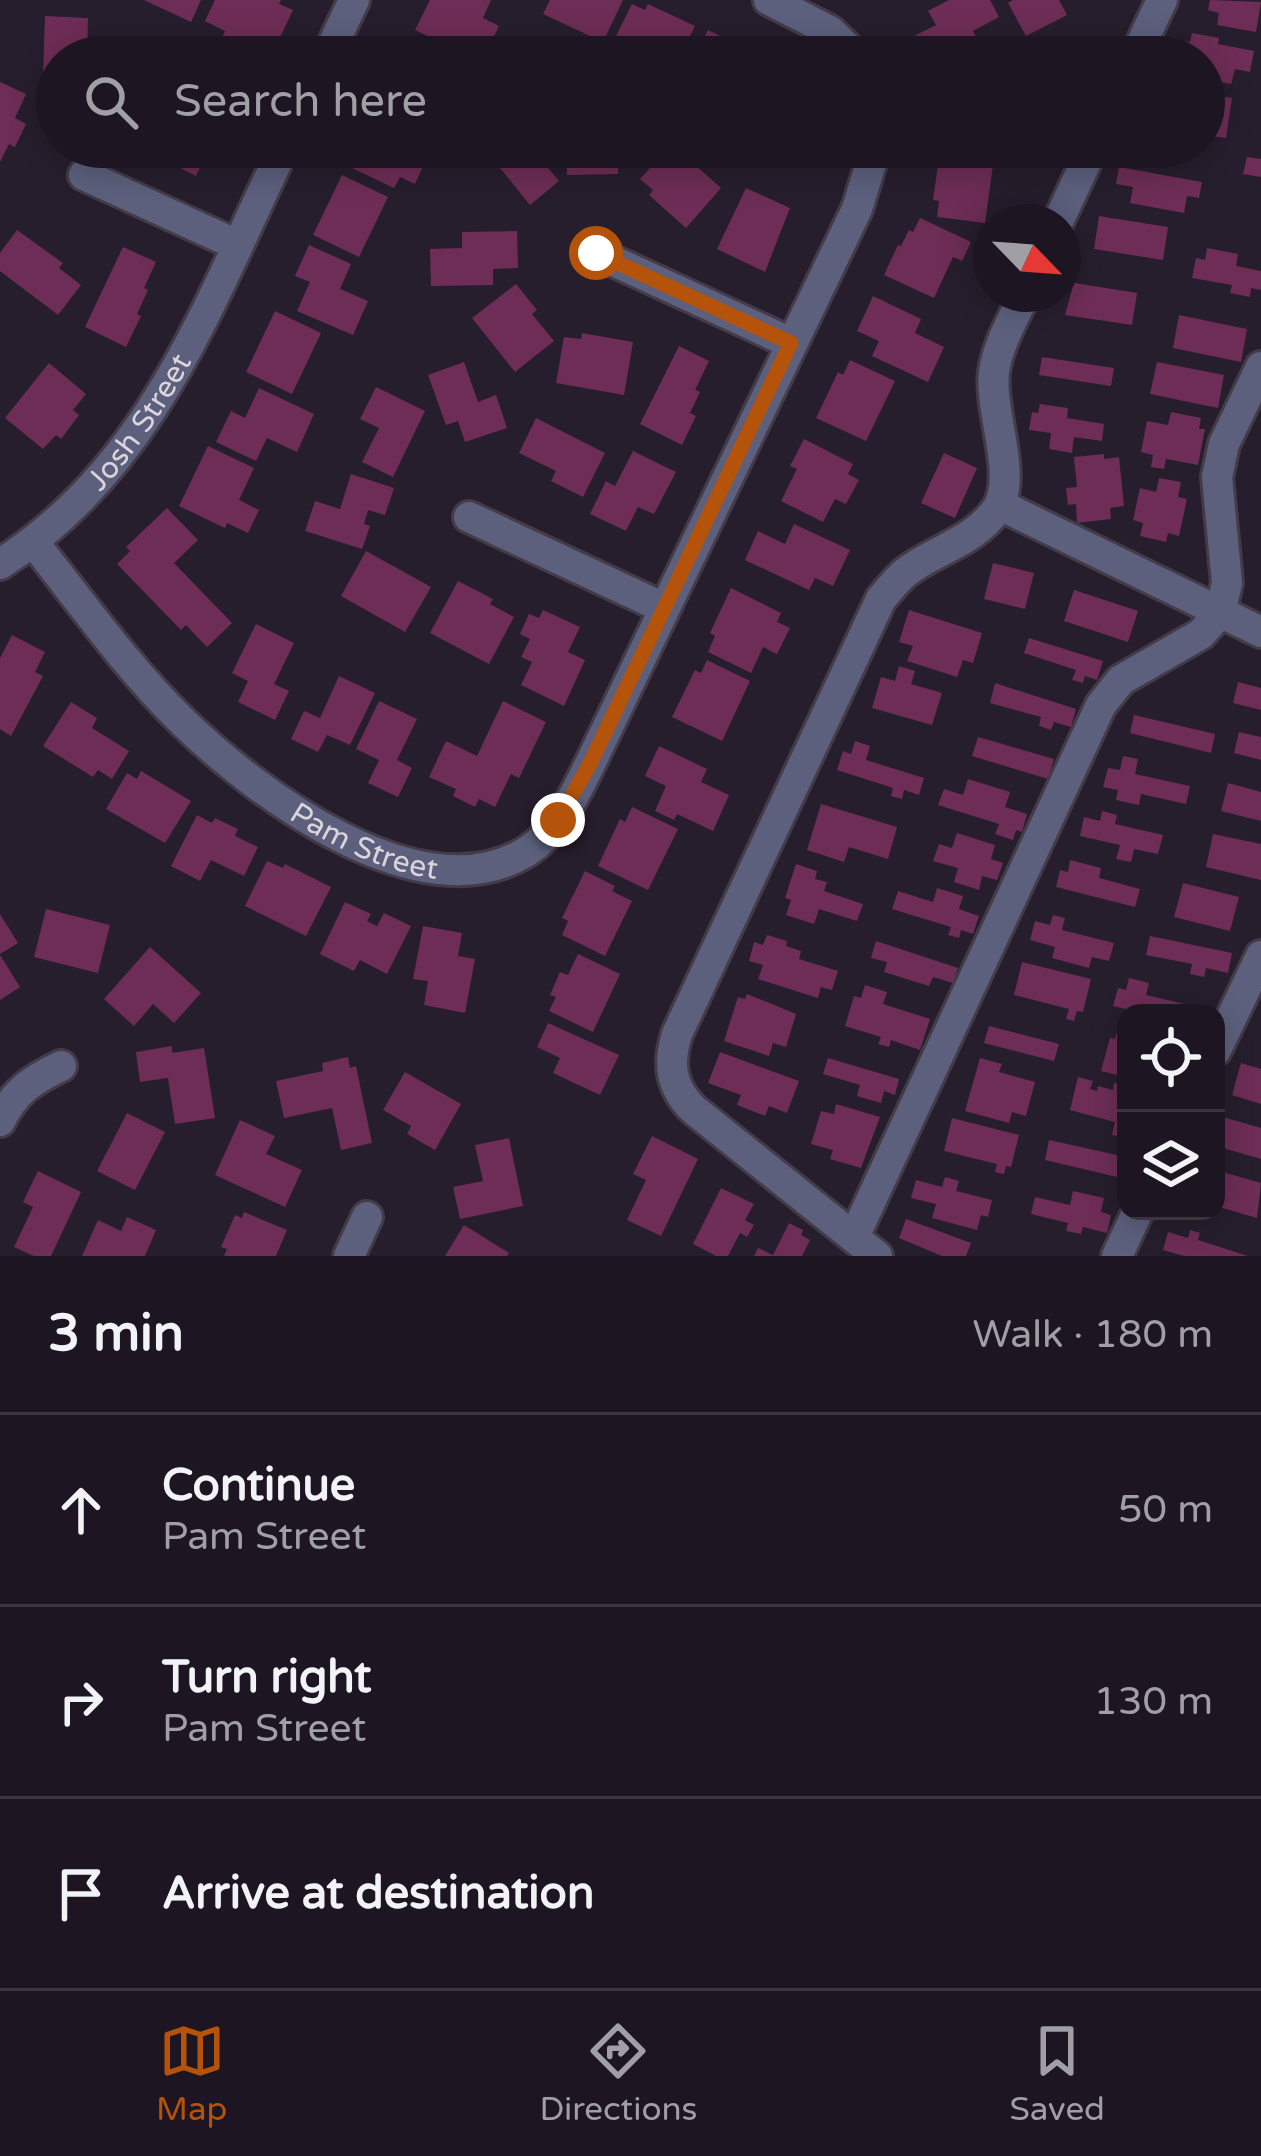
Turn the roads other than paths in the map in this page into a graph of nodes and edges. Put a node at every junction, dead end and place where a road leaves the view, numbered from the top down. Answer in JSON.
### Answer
{"nodes":[{"id":1,"x":354,"y":0,"type":"edge"},
{"id":2,"x":769,"y":0,"type":"edge"},
{"id":3,"x":1162,"y":0,"type":"edge"},
{"id":4,"x":337,"y":36,"type":"edge"},
{"id":5,"x":835,"y":36,"type":"edge"},
{"id":6,"x":1145,"y":36,"type":"edge"},
{"id":7,"x":274,"y":168,"type":"edge"},
{"id":8,"x":869,"y":168,"type":"edge"},
{"id":9,"x":1083,"y":168,"type":"edge"},
{"id":10,"x":84,"y":175,"type":"dead end"},
{"id":11,"x":1066,"y":204,"type":"edge"},
{"id":12,"x":237,"y":245,"type":"junction"},
{"id":13,"x":596,"y":253,"type":"dead end"},
{"id":14,"x":1016,"y":312,"type":"edge"},
{"id":15,"x":791,"y":343,"type":"junction"},
{"id":16,"x":1261,"y":367,"type":"edge"},
{"id":17,"x":1000,"y":505,"type":"junction"},
{"id":18,"x":469,"y":518,"type":"dead end"},
{"id":19,"x":34,"y":543,"type":"junction"},
{"id":20,"x":0,"y":564,"type":"edge"},
{"id":21,"x":664,"y":608,"type":"junction"},
{"id":22,"x":1220,"y":613,"type":"junction"},
{"id":23,"x":1261,"y":632,"type":"edge"},
{"id":24,"x":1261,"y":956,"type":"edge"},
{"id":25,"x":1225,"y":1031,"type":"edge"},
{"id":26,"x":61,"y":1066,"type":"dead end"},
{"id":27,"x":0,"y":1121,"type":"edge"},
{"id":28,"x":367,"y":1217,"type":"dead end"},
{"id":29,"x":1134,"y":1220,"type":"edge"},
{"id":30,"x":865,"y":1247,"type":"edge"},
{"id":31,"x":349,"y":1256,"type":"edge"},
{"id":32,"x":1117,"y":1256,"type":"edge"}],
"edges":[{"from":1,"to":4,"type":"street"},
{"from":2,"to":5,"type":"street"},
{"from":3,"to":6,"type":"street"},
{"from":7,"to":12,"type":"street","name":"Josh Street"},
{"from":8,"to":15,"type":"street","name":"Pam Street"},
{"from":9,"to":11,"type":"street"},
{"from":10,"to":12,"type":"street"},
{"from":12,"to":19,"type":"street","name":"Josh Street"},
{"from":13,"to":15,"type":"street"},
{"from":14,"to":17,"type":"street"},
{"from":15,"to":21,"type":"street","name":"Pam Street"},
{"from":16,"to":22,"type":"street"},
{"from":17,"to":22,"type":"street"},
{"from":17,"to":30,"type":"street"},
{"from":18,"to":21,"type":"street"},
{"from":19,"to":20,"type":"street","name":"Josh Street"},
{"from":19,"to":21,"type":"street","name":"Pam Street"},
{"from":22,"to":23,"type":"street"},
{"from":22,"to":30,"type":"street"},
{"from":24,"to":25,"type":"street"},
{"from":26,"to":27,"type":"street"},
{"from":28,"to":31,"type":"street"},
{"from":29,"to":32,"type":"street"}]}
